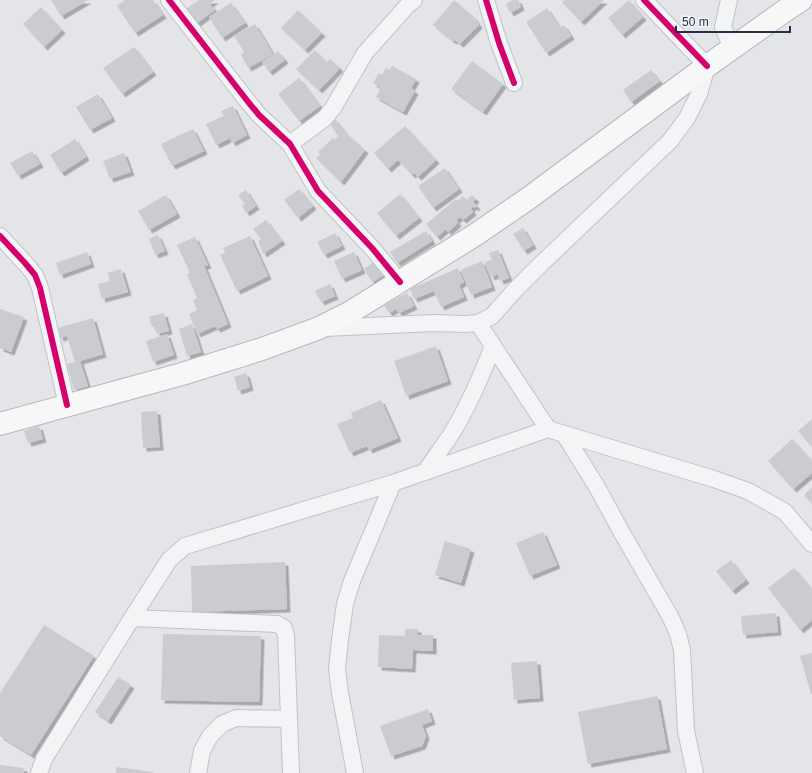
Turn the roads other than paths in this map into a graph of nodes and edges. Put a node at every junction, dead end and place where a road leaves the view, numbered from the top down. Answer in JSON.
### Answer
{"nodes":[{"id":1,"x":414,"y":0,"type":"edge"},
{"id":2,"x":486,"y":0,"type":"edge"},
{"id":3,"x":644,"y":0,"type":"edge"},
{"id":4,"x":729,"y":0,"type":"edge"},
{"id":5,"x":801,"y":0,"type":"edge"},
{"id":6,"x":178,"y":3,"type":"edge"},
{"id":7,"x":732,"y":48,"type":"junction"},
{"id":8,"x":707,"y":66,"type":"junction"},
{"id":9,"x":514,"y":83,"type":"dead end"},
{"id":10,"x":290,"y":144,"type":"junction"},
{"id":11,"x":0,"y":236,"type":"edge"},
{"id":12,"x":400,"y":282,"type":"junction"},
{"id":13,"x":478,"y":323,"type":"junction"},
{"id":14,"x":319,"y":328,"type":"junction"},
{"id":15,"x":493,"y":346,"type":"junction"},
{"id":16,"x":67,"y":405,"type":"junction"},
{"id":17,"x":0,"y":424,"type":"edge"},
{"id":18,"x":548,"y":429,"type":"junction"},
{"id":19,"x":564,"y":434,"type":"junction"},
{"id":20,"x":425,"y":472,"type":"junction"},
{"id":21,"x":393,"y":483,"type":"junction"},
{"id":22,"x":812,"y":544,"type":"edge"},
{"id":23,"x":132,"y":618,"type":"junction"},
{"id":24,"x":289,"y":719,"type":"junction"},
{"id":25,"x":39,"y":773,"type":"edge"},
{"id":26,"x":198,"y":773,"type":"edge"},
{"id":27,"x":291,"y":773,"type":"edge"},
{"id":28,"x":355,"y":773,"type":"edge"},
{"id":29,"x":695,"y":773,"type":"edge"}],
"edges":[{"from":1,"to":10,"type":"street"},
{"from":2,"to":9,"type":"street"},
{"from":3,"to":8,"type":"street"},
{"from":4,"to":7,"type":"street"},
{"from":5,"to":7,"type":"highway"},
{"from":6,"to":10,"type":"street"},
{"from":7,"to":8,"type":"highway"},
{"from":8,"to":12,"type":"highway"},
{"from":8,"to":13,"type":"street"},
{"from":10,"to":12,"type":"street"},
{"from":11,"to":16,"type":"street"},
{"from":12,"to":14,"type":"highway"},
{"from":13,"to":14,"type":"street"},
{"from":13,"to":15,"type":"street"},
{"from":14,"to":16,"type":"highway"},
{"from":15,"to":18,"type":"street"},
{"from":15,"to":20,"type":"street"},
{"from":16,"to":17,"type":"highway"},
{"from":18,"to":19,"type":"street"},
{"from":18,"to":20,"type":"street"},
{"from":19,"to":22,"type":"street"},
{"from":19,"to":29,"type":"street"},
{"from":20,"to":21,"type":"street"},
{"from":21,"to":23,"type":"street"},
{"from":21,"to":28,"type":"street"},
{"from":23,"to":24,"type":"street"},
{"from":23,"to":25,"type":"street"},
{"from":24,"to":26,"type":"street"},
{"from":24,"to":27,"type":"street"}]}
